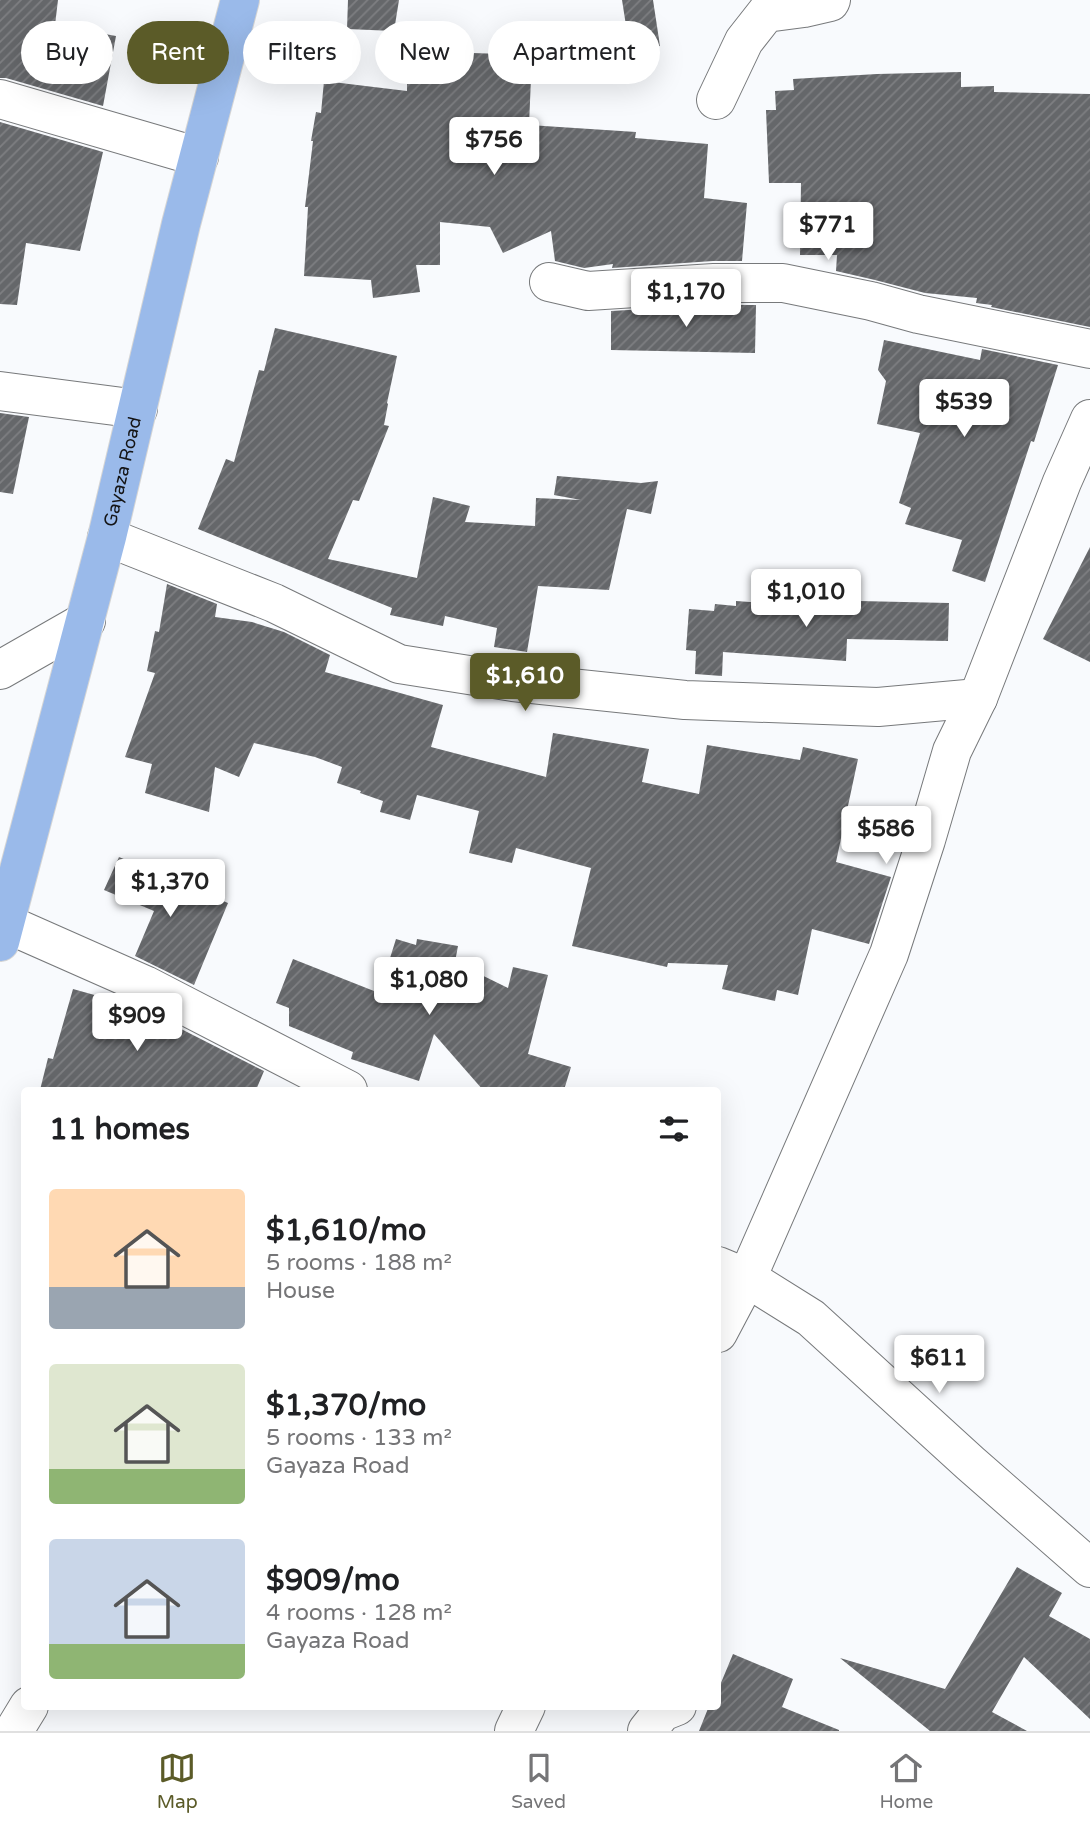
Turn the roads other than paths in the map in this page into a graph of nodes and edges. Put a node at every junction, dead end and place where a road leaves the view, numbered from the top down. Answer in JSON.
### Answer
{"nodes":[{"id":1,"x":240,"y":0,"type":"edge"},
{"id":2,"x":831,"y":0,"type":"edge"},
{"id":3,"x":0,"y":99,"type":"edge"},
{"id":4,"x":716,"y":100,"type":"dead end"},
{"id":5,"x":199,"y":157,"type":"junction"},
{"id":6,"x":549,"y":282,"type":"dead end"},
{"id":7,"x":1090,"y":349,"type":"edge"},
{"id":8,"x":0,"y":391,"type":"edge"},
{"id":9,"x":138,"y":409,"type":"junction"},
{"id":10,"x":1090,"y":419,"type":"edge"},
{"id":11,"x":107,"y":537,"type":"junction"},
{"id":12,"x":86,"y":621,"type":"junction"},
{"id":13,"x":0,"y":670,"type":"edge"},
{"id":14,"x":978,"y":698,"type":"junction"},
{"id":15,"x":3,"y":932,"type":"edge"},
{"id":16,"x":342,"y":1087,"type":"edge"},
{"id":17,"x":732,"y":1272,"type":"edge"},
{"id":18,"x":721,"y":1320,"type":"edge"},
{"id":19,"x":1090,"y":1569,"type":"edge"},
{"id":20,"x":524,"y":1710,"type":"edge"},
{"id":21,"x":667,"y":1710,"type":"edge"},
{"id":22,"x":514,"y":1731,"type":"edge"},
{"id":23,"x":647,"y":1731,"type":"edge"}],
"edges":[{"from":1,"to":5,"type":"main road","name":"Gayaza Road"},
{"from":2,"to":4,"type":"street"},
{"from":3,"to":5,"type":"street"},
{"from":5,"to":9,"type":"main road","name":"Gayaza Road"},
{"from":6,"to":7,"type":"street"},
{"from":8,"to":9,"type":"street"},
{"from":9,"to":11,"type":"main road","name":"Gayaza Road"},
{"from":10,"to":14,"type":"street"},
{"from":11,"to":12,"type":"main road","name":"Gayaza Road"},
{"from":11,"to":14,"type":"street"},
{"from":12,"to":13,"type":"street"},
{"from":12,"to":15,"type":"main road","name":"Gayaza Road"},
{"from":14,"to":17,"type":"street"},
{"from":15,"to":16,"type":"street"},
{"from":17,"to":18,"type":"street"},
{"from":17,"to":19,"type":"street"},
{"from":20,"to":22,"type":"street"},
{"from":21,"to":23,"type":"street"}]}
